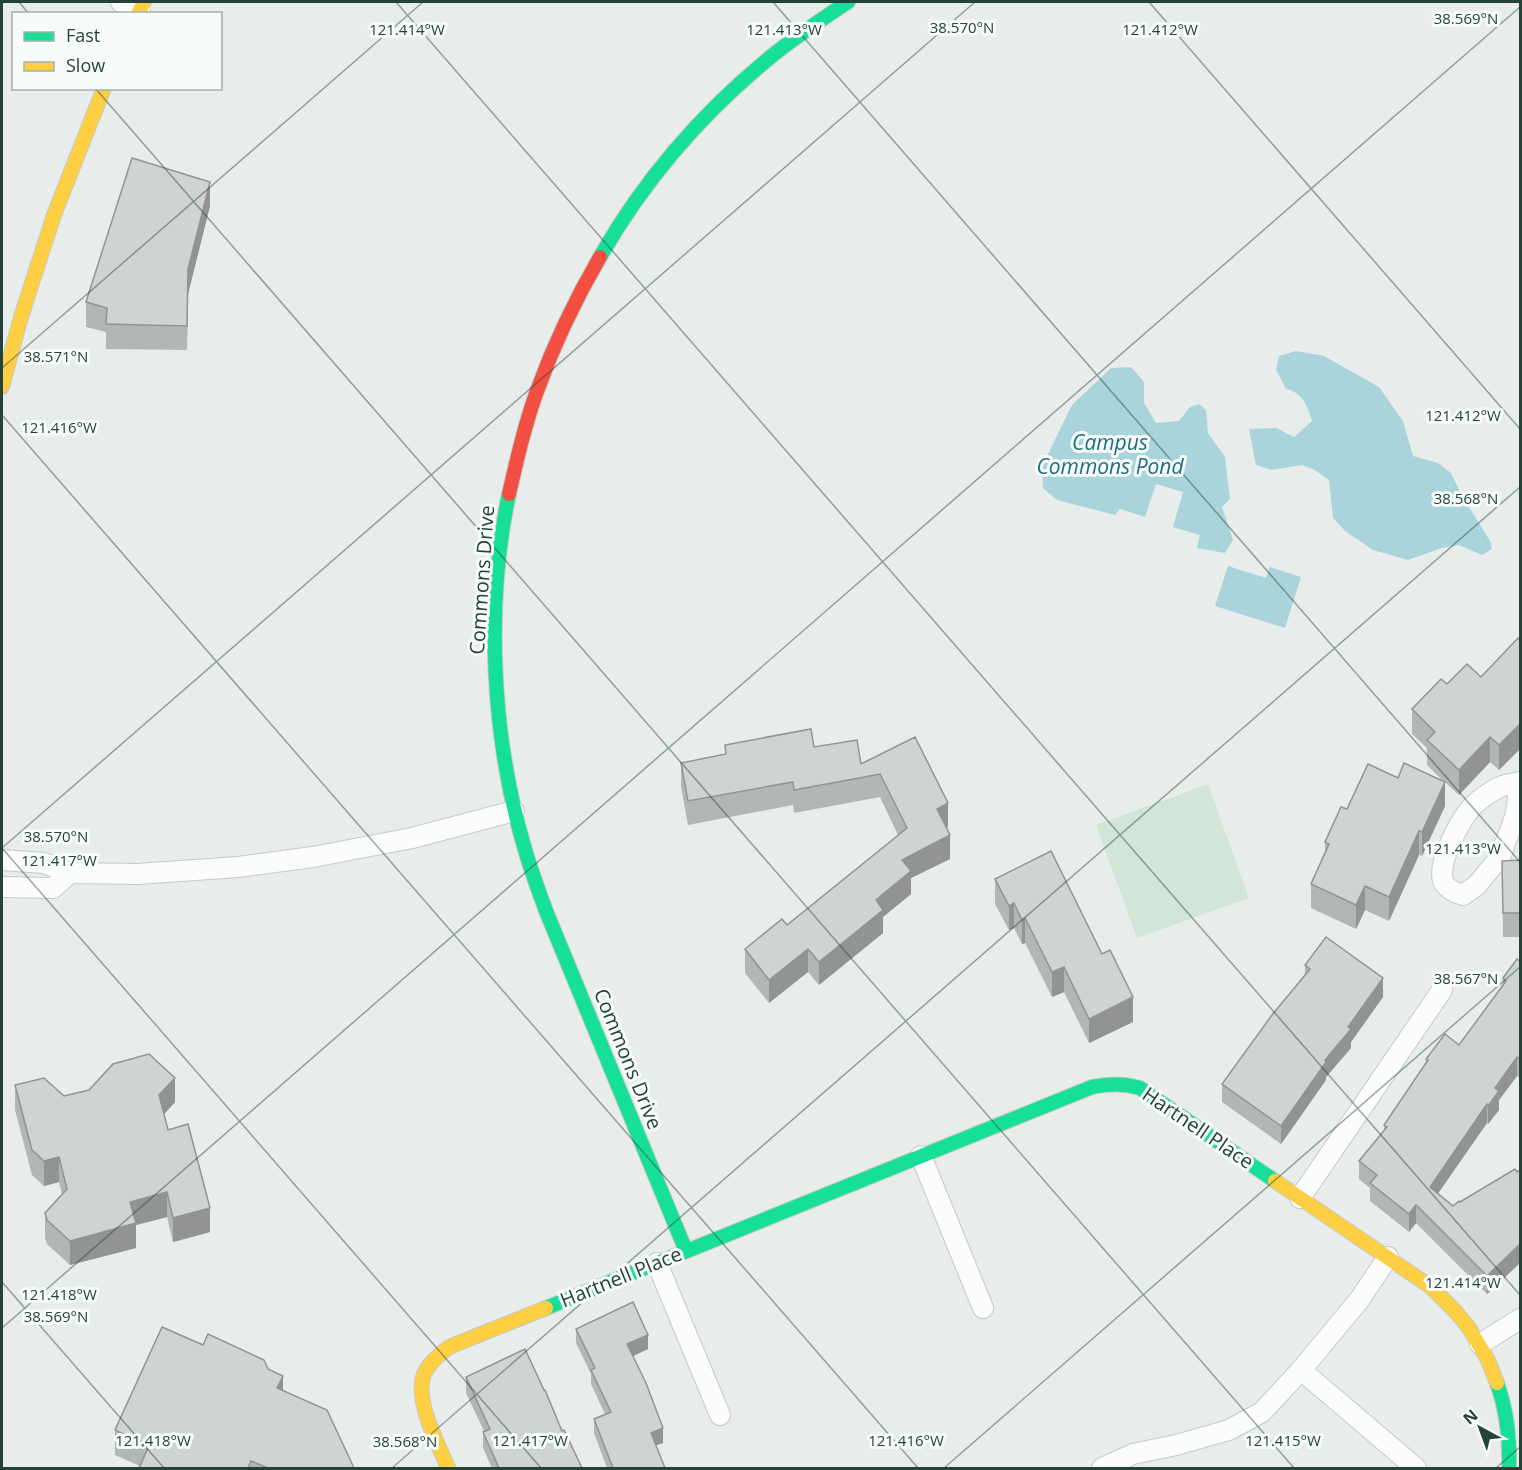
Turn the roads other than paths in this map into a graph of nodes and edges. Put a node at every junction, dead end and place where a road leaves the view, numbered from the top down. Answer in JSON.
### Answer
{"nodes":[{"id":1,"x":121,"y":2,"type":"edge"},
{"id":2,"x":848,"y":2,"type":"edge"},
{"id":3,"x":141,"y":9,"type":"edge"},
{"id":4,"x":103,"y":90,"type":"edge"},
{"id":5,"x":2,"y":387,"type":"edge"},
{"id":6,"x":1519,"y":782,"type":"edge"},
{"id":7,"x":514,"y":811,"type":"junction"},
{"id":8,"x":2,"y":861,"type":"edge"},
{"id":9,"x":70,"y":873,"type":"junction"},
{"id":10,"x":2,"y":887,"type":"edge"},
{"id":11,"x":1442,"y":990,"type":"dead end"},
{"id":12,"x":921,"y":1156,"type":"junction"},
{"id":13,"x":1300,"y":1198,"type":"junction"},
{"id":14,"x":686,"y":1251,"type":"junction"},
{"id":15,"x":1388,"y":1257,"type":"junction"},
{"id":16,"x":657,"y":1263,"type":"junction"},
{"id":17,"x":983,"y":1308,"type":"dead end"},
{"id":18,"x":1521,"y":1319,"type":"edge"},
{"id":19,"x":1480,"y":1344,"type":"junction"},
{"id":20,"x":1301,"y":1370,"type":"junction"},
{"id":21,"x":720,"y":1415,"type":"dead end"},
{"id":22,"x":448,"y":1468,"type":"edge"},
{"id":23,"x":1102,"y":1468,"type":"edge"},
{"id":24,"x":1416,"y":1468,"type":"edge"},
{"id":25,"x":1509,"y":1468,"type":"edge"}],
"edges":[{"from":1,"to":3,"type":"street"},
{"from":2,"to":7,"type":"street","name":"Commons Drive"},
{"from":4,"to":5,"type":"street"},
{"from":6,"to":6,"type":"street"},
{"from":7,"to":9,"type":"street"},
{"from":7,"to":14,"type":"street","name":"Commons Drive"},
{"from":8,"to":9,"type":"street"},
{"from":9,"to":10,"type":"street"},
{"from":11,"to":13,"type":"street"},
{"from":12,"to":13,"type":"street","name":"Hartnell Place"},
{"from":12,"to":14,"type":"street","name":"Hartnell Place"},
{"from":12,"to":17,"type":"street"},
{"from":13,"to":15,"type":"street","name":"Hartnell Place"},
{"from":14,"to":16,"type":"street","name":"Hartnell Place"},
{"from":15,"to":19,"type":"street","name":"Hartnell Place"},
{"from":15,"to":20,"type":"street"},
{"from":16,"to":21,"type":"street"},
{"from":16,"to":22,"type":"street","name":"Hartnell Place"},
{"from":18,"to":19,"type":"street"},
{"from":19,"to":25,"type":"street","name":"Hartnell Place"},
{"from":20,"to":23,"type":"street"},
{"from":20,"to":24,"type":"street"}]}
